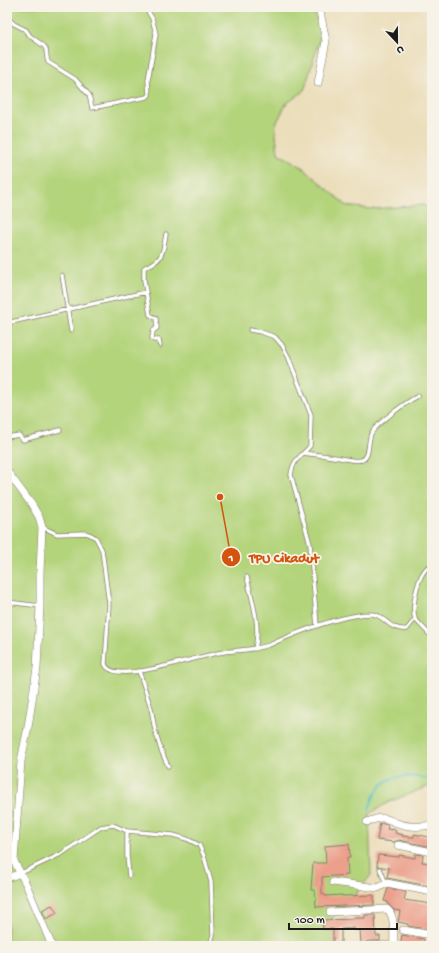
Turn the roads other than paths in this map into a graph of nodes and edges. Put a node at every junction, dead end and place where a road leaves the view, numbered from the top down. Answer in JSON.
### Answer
{"nodes":[{"id":1,"x":145,"y":7,"type":"edge"},
{"id":2,"x":319,"y":7,"type":"edge"},
{"id":3,"x":7,"y":17,"type":"edge"},
{"id":4,"x":318,"y":83,"type":"dead end"},
{"id":5,"x":166,"y":234,"type":"dead end"},
{"id":6,"x":62,"y":275,"type":"dead end"},
{"id":7,"x":146,"y":292,"type":"junction"},
{"id":8,"x":67,"y":310,"type":"junction"},
{"id":9,"x":7,"y":323,"type":"edge"},
{"id":10,"x":250,"y":330,"type":"dead end"},
{"id":11,"x":71,"y":331,"type":"dead end"},
{"id":12,"x":160,"y":346,"type":"dead end"},
{"id":13,"x":418,"y":396,"type":"dead end"},
{"id":14,"x":60,"y":430,"type":"dead end"},
{"id":15,"x":7,"y":437,"type":"edge"},
{"id":16,"x":304,"y":453,"type":"junction"},
{"id":17,"x":7,"y":471,"type":"edge"},
{"id":18,"x":42,"y":527,"type":"junction"},
{"id":19,"x":432,"y":565,"type":"edge"},
{"id":20,"x":247,"y":578,"type":"dead end"},
{"id":21,"x":7,"y":602,"type":"edge"},
{"id":22,"x":40,"y":606,"type":"junction"},
{"id":23,"x":415,"y":619,"type":"junction"},
{"id":24,"x":317,"y":626,"type":"junction"},
{"id":25,"x":432,"y":637,"type":"edge"},
{"id":26,"x":255,"y":649,"type":"junction"},
{"id":27,"x":139,"y":671,"type":"junction"},
{"id":28,"x":168,"y":766,"type":"dead end"},
{"id":29,"x":367,"y":822,"type":"dead end"},
{"id":30,"x":432,"y":825,"type":"edge"},
{"id":31,"x":128,"y":831,"type":"junction"},
{"id":32,"x":398,"y":845,"type":"dead end"},
{"id":33,"x":432,"y":852,"type":"edge"},
{"id":34,"x":380,"y":869,"type":"dead end"},
{"id":35,"x":21,"y":873,"type":"junction"},
{"id":36,"x":129,"y":876,"type":"dead end"},
{"id":37,"x":7,"y":878,"type":"edge"},
{"id":38,"x":333,"y":882,"type":"dead end"},
{"id":39,"x":387,"y":883,"type":"junction"},
{"id":40,"x":432,"y":892,"type":"edge"},
{"id":41,"x":330,"y":912,"type":"dead end"},
{"id":42,"x":403,"y":930,"type":"dead end"},
{"id":43,"x":432,"y":935,"type":"edge"},
{"id":44,"x":394,"y":945,"type":"edge"},
{"id":45,"x":52,"y":946,"type":"edge"},
{"id":46,"x":206,"y":946,"type":"edge"},
{"id":47,"x":369,"y":946,"type":"edge"}],
"edges":[{"from":1,"to":3,"type":"lane"},
{"from":2,"to":4,"type":"street"},
{"from":5,"to":7,"type":"lane"},
{"from":6,"to":8,"type":"lane"},
{"from":7,"to":8,"type":"lane"},
{"from":7,"to":12,"type":"lane"},
{"from":8,"to":9,"type":"lane"},
{"from":8,"to":11,"type":"lane"},
{"from":10,"to":16,"type":"lane"},
{"from":13,"to":16,"type":"lane"},
{"from":14,"to":15,"type":"lane"},
{"from":16,"to":24,"type":"lane"},
{"from":17,"to":18,"type":"street"},
{"from":18,"to":22,"type":"street"},
{"from":18,"to":27,"type":"lane"},
{"from":19,"to":23,"type":"lane"},
{"from":20,"to":26,"type":"lane"},
{"from":21,"to":22,"type":"lane"},
{"from":22,"to":35,"type":"street"},
{"from":23,"to":24,"type":"lane"},
{"from":23,"to":25,"type":"lane"},
{"from":24,"to":26,"type":"lane"},
{"from":26,"to":27,"type":"lane"},
{"from":27,"to":28,"type":"lane"},
{"from":29,"to":30,"type":"street"},
{"from":31,"to":35,"type":"lane"},
{"from":31,"to":36,"type":"lane"},
{"from":31,"to":46,"type":"lane"},
{"from":32,"to":33,"type":"street"},
{"from":34,"to":39,"type":"lane"},
{"from":35,"to":37,"type":"street"},
{"from":35,"to":45,"type":"street"},
{"from":38,"to":39,"type":"street"},
{"from":39,"to":40,"type":"street"},
{"from":41,"to":44,"type":"street"},
{"from":42,"to":43,"type":"street"},
{"from":44,"to":47,"type":"street"}]}
